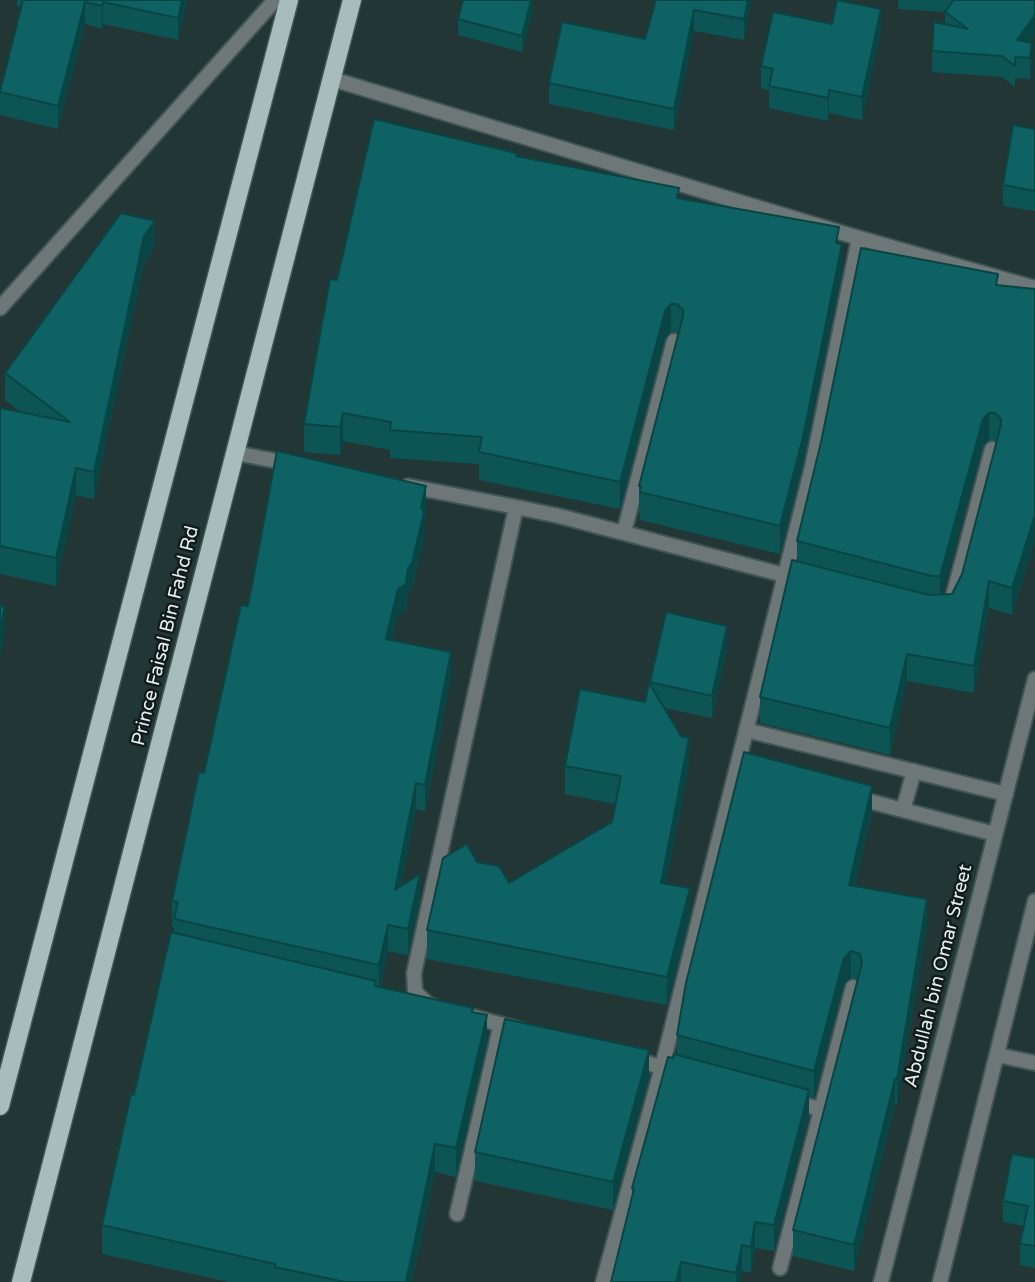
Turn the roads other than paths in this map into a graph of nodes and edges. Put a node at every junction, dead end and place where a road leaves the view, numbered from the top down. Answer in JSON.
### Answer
{"nodes":[{"id":1,"x":275,"y":0,"type":"edge"},
{"id":2,"x":289,"y":0,"type":"edge"},
{"id":3,"x":352,"y":0,"type":"edge"},
{"id":4,"x":332,"y":79,"type":"junction"},
{"id":5,"x":859,"y":238,"type":"junction"},
{"id":6,"x":1035,"y":288,"type":"edge"},
{"id":7,"x":0,"y":308,"type":"edge"},
{"id":8,"x":674,"y":341,"type":"edge"},
{"id":9,"x":992,"y":449,"type":"edge"},
{"id":10,"x":235,"y":453,"type":"junction"},
{"id":11,"x":302,"y":466,"type":"edge"},
{"id":12,"x":396,"y":484,"type":"edge"},
{"id":13,"x":516,"y":507,"type":"junction"},
{"id":14,"x":624,"y":532,"type":"junction"},
{"id":15,"x":785,"y":575,"type":"junction"},
{"id":16,"x":825,"y":585,"type":"edge"},
{"id":17,"x":946,"y":613,"type":"edge"},
{"id":18,"x":1035,"y":679,"type":"edge"},
{"id":19,"x":746,"y":730,"type":"junction"},
{"id":20,"x":914,"y":771,"type":"junction"},
{"id":21,"x":839,"y":793,"type":"edge"},
{"id":22,"x":1006,"y":794,"type":"junction"},
{"id":23,"x":903,"y":810,"type":"junction"},
{"id":24,"x":995,"y":834,"type":"junction"},
{"id":25,"x":1035,"y":901,"type":"edge"},
{"id":26,"x":853,"y":987,"type":"edge"},
{"id":27,"x":406,"y":1003,"type":"edge"},
{"id":28,"x":429,"y":1005,"type":"junction"},
{"id":29,"x":501,"y":1024,"type":"junction"},
{"id":30,"x":541,"y":1035,"type":"edge"},
{"id":31,"x":997,"y":1055,"type":"junction"},
{"id":32,"x":622,"y":1056,"type":"edge"},
{"id":33,"x":1035,"y":1063,"type":"edge"},
{"id":34,"x":662,"y":1067,"type":"junction"},
{"id":35,"x":701,"y":1077,"type":"edge"},
{"id":36,"x":781,"y":1099,"type":"edge"},
{"id":37,"x":0,"y":1106,"type":"edge"},
{"id":38,"x":820,"y":1109,"type":"junction"},
{"id":39,"x":457,"y":1214,"type":"dead end"},
{"id":40,"x":779,"y":1268,"type":"dead end"},
{"id":41,"x":21,"y":1282,"type":"edge"},
{"id":42,"x":603,"y":1282,"type":"edge"},
{"id":43,"x":881,"y":1282,"type":"edge"},
{"id":44,"x":940,"y":1282,"type":"edge"}],
"edges":[{"from":1,"to":7,"type":"street"},
{"from":2,"to":37,"type":"main road","name":"Prince Faisal Bin Fahd Rd"},
{"from":3,"to":4,"type":"main road","name":"Prince Faisal Bin Fahd Rd"},
{"from":4,"to":5,"type":"street"},
{"from":4,"to":10,"type":"main road","name":"Prince Faisal Bin Fahd Rd"},
{"from":5,"to":6,"type":"street"},
{"from":5,"to":15,"type":"street"},
{"from":8,"to":14,"type":"street"},
{"from":9,"to":17,"type":"street"},
{"from":10,"to":11,"type":"street"},
{"from":10,"to":41,"type":"main road","name":"Prince Faisal Bin Fahd Rd"},
{"from":12,"to":13,"type":"street"},
{"from":13,"to":14,"type":"street"},
{"from":13,"to":28,"type":"street"},
{"from":14,"to":15,"type":"street"},
{"from":15,"to":16,"type":"street"},
{"from":15,"to":19,"type":"street"},
{"from":18,"to":22,"type":"street","name":"Abdullah bin Omar Street"},
{"from":19,"to":20,"type":"street"},
{"from":19,"to":34,"type":"street"},
{"from":20,"to":22,"type":"street"},
{"from":20,"to":23,"type":"street"},
{"from":21,"to":23,"type":"street"},
{"from":22,"to":24,"type":"street","name":"Abdullah bin Omar Street"},
{"from":23,"to":24,"type":"street"},
{"from":24,"to":43,"type":"street","name":"Abdullah bin Omar Street"},
{"from":25,"to":31,"type":"street"},
{"from":26,"to":38,"type":"street"},
{"from":27,"to":28,"type":"street"},
{"from":28,"to":29,"type":"street"},
{"from":29,"to":30,"type":"street"},
{"from":29,"to":39,"type":"street"},
{"from":31,"to":33,"type":"street"},
{"from":31,"to":44,"type":"street"},
{"from":32,"to":34,"type":"street"},
{"from":34,"to":35,"type":"street"},
{"from":34,"to":42,"type":"street"},
{"from":36,"to":38,"type":"street"},
{"from":38,"to":40,"type":"street"}]}
